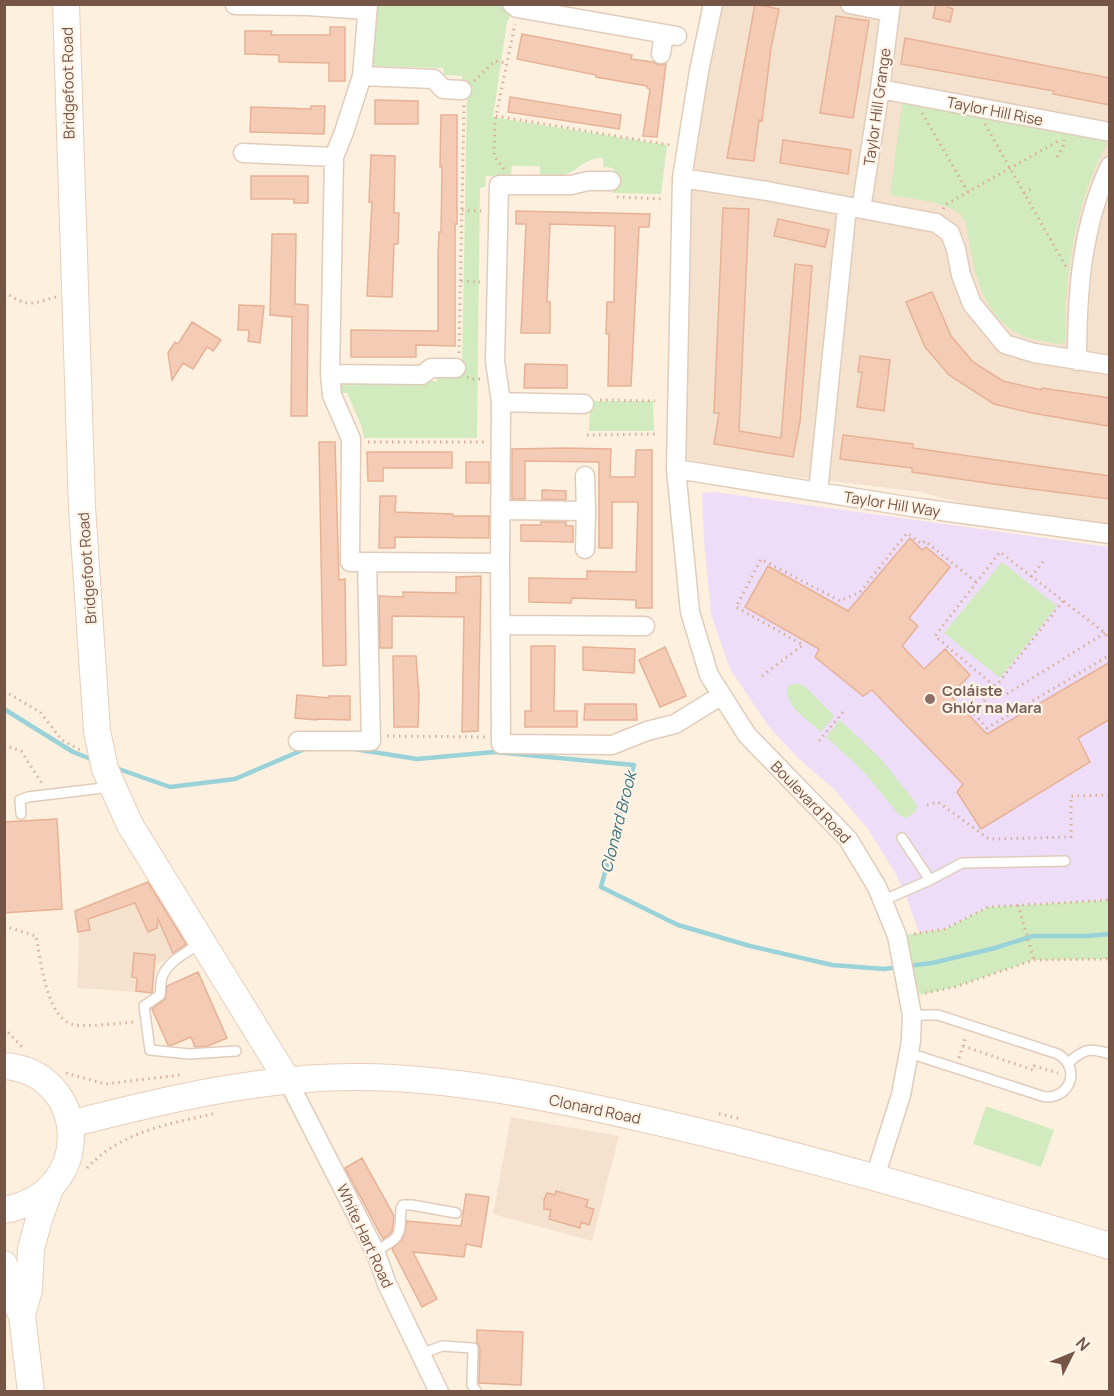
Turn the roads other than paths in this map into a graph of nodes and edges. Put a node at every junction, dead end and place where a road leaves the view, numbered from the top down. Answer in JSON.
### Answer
{"nodes":[{"id":1,"x":66,"y":4,"type":"edge"},
{"id":2,"x":713,"y":4,"type":"edge"},
{"id":3,"x":850,"y":4,"type":"edge"},
{"id":4,"x":235,"y":5,"type":"edge"},
{"id":5,"x":308,"y":5,"type":"edge"},
{"id":6,"x":515,"y":6,"type":"edge"},
{"id":7,"x":367,"y":7,"type":"edge"},
{"id":8,"x":890,"y":8,"type":"edge"},
{"id":9,"x":661,"y":54,"type":"dead end"},
{"id":10,"x":362,"y":76,"type":"junction"},
{"id":11,"x":880,"y":89,"type":"junction"},
{"id":12,"x":466,"y":92,"type":"road end"},
{"id":13,"x":1110,"y":132,"type":"edge"},
{"id":14,"x":243,"y":153,"type":"dead end"},
{"id":15,"x":334,"y":157,"type":"junction"},
{"id":16,"x":1110,"y":166,"type":"edge"},
{"id":17,"x":682,"y":178,"type":"junction"},
{"id":18,"x":610,"y":181,"type":"dead end"},
{"id":19,"x":854,"y":208,"type":"junction"},
{"id":20,"x":1077,"y":361,"type":"junction"},
{"id":21,"x":458,"y":364,"type":"road end"},
{"id":22,"x":1110,"y":365,"type":"edge"},
{"id":23,"x":330,"y":374,"type":"junction"},
{"id":24,"x":501,"y":402,"type":"junction"},
{"id":25,"x":591,"y":402,"type":"road end"},
{"id":26,"x":676,"y":469,"type":"junction"},
{"id":27,"x":585,"y":476,"type":"dead end"},
{"id":28,"x":818,"y":492,"type":"junction"},
{"id":29,"x":501,"y":510,"type":"junction"},
{"id":30,"x":585,"y":511,"type":"junction"},
{"id":31,"x":1110,"y":534,"type":"edge"},
{"id":32,"x":585,"y":549,"type":"dead end"},
{"id":33,"x":367,"y":562,"type":"junction"},
{"id":34,"x":500,"y":563,"type":"junction"},
{"id":35,"x":500,"y":625,"type":"junction"},
{"id":36,"x":645,"y":626,"type":"dead end"},
{"id":37,"x":722,"y":695,"type":"junction"},
{"id":38,"x":298,"y":741,"type":"dead end"},
{"id":39,"x":111,"y":787,"type":"junction"},
{"id":40,"x":21,"y":814,"type":"dead end"},
{"id":41,"x":902,"y":838,"type":"dead end"},
{"id":42,"x":1065,"y":861,"type":"dead end"},
{"id":43,"x":930,"y":880,"type":"junction"},
{"id":44,"x":884,"y":900,"type":"junction"},
{"id":45,"x":204,"y":942,"type":"junction"},
{"id":46,"x":913,"y":996,"type":"junction"},
{"id":47,"x":236,"y":1051,"type":"dead end"},
{"id":48,"x":909,"y":1053,"type":"junction"},
{"id":49,"x":1110,"y":1054,"type":"edge"},
{"id":50,"x":1068,"y":1063,"type":"junction"},
{"id":51,"x":4,"y":1066,"type":"edge"},
{"id":52,"x":288,"y":1081,"type":"junction"},
{"id":53,"x":70,"y":1124,"type":"junction"},
{"id":54,"x":876,"y":1177,"type":"junction"},
{"id":55,"x":50,"y":1189,"type":"junction"},
{"id":56,"x":4,"y":1210,"type":"edge"},
{"id":57,"x":456,"y":1213,"type":"dead end"},
{"id":58,"x":1110,"y":1246,"type":"edge"},
{"id":59,"x":375,"y":1251,"type":"junction"},
{"id":60,"x":4,"y":1264,"type":"edge"},
{"id":61,"x":22,"y":1315,"type":"junction"},
{"id":62,"x":421,"y":1354,"type":"junction"},
{"id":63,"x":31,"y":1392,"type":"edge"},
{"id":64,"x":439,"y":1392,"type":"edge"},
{"id":65,"x":477,"y":1392,"type":"edge"}],
"edges":[{"from":1,"to":39,"type":"street","name":"Bridgefoot Road"},
{"from":2,"to":17,"type":"street","name":"Boulevard Road"},
{"from":3,"to":8,"type":"street"},
{"from":4,"to":5,"type":"street"},
{"from":5,"to":7,"type":"street"},
{"from":6,"to":9,"type":"street"},
{"from":7,"to":10,"type":"street"},
{"from":8,"to":11,"type":"street","name":"Taylor Hill Grange"},
{"from":10,"to":12,"type":"street"},
{"from":10,"to":15,"type":"street"},
{"from":11,"to":13,"type":"street","name":"Taylor Hill Rise"},
{"from":11,"to":19,"type":"street","name":"Taylor Hill Grange"},
{"from":14,"to":15,"type":"street"},
{"from":15,"to":23,"type":"street"},
{"from":16,"to":20,"type":"street"},
{"from":17,"to":19,"type":"street"},
{"from":17,"to":26,"type":"street","name":"Boulevard Road"},
{"from":18,"to":24,"type":"street"},
{"from":19,"to":20,"type":"street"},
{"from":19,"to":28,"type":"street","name":"Taylor Hill Grange"},
{"from":20,"to":22,"type":"street"},
{"from":21,"to":23,"type":"street"},
{"from":23,"to":33,"type":"street"},
{"from":24,"to":25,"type":"street"},
{"from":24,"to":29,"type":"street"},
{"from":26,"to":28,"type":"street","name":"Taylor Hill Way"},
{"from":26,"to":37,"type":"street","name":"Boulevard Road"},
{"from":27,"to":30,"type":"street"},
{"from":28,"to":31,"type":"street","name":"Taylor Hill Way"},
{"from":29,"to":30,"type":"street"},
{"from":29,"to":34,"type":"street"},
{"from":30,"to":32,"type":"street"},
{"from":33,"to":34,"type":"street"},
{"from":33,"to":38,"type":"street"},
{"from":34,"to":35,"type":"street"},
{"from":35,"to":36,"type":"street"},
{"from":35,"to":37,"type":"street"},
{"from":37,"to":44,"type":"street","name":"Boulevard Road"},
{"from":39,"to":40,"type":"lane"},
{"from":39,"to":45,"type":"street","name":"Bridgefoot Road"},
{"from":41,"to":43,"type":"lane"},
{"from":42,"to":43,"type":"lane"},
{"from":43,"to":44,"type":"lane"},
{"from":44,"to":46,"type":"street","name":"Boulevard Road"},
{"from":45,"to":47,"type":"lane"},
{"from":45,"to":52,"type":"street","name":"Bridgefoot Road"},
{"from":46,"to":48,"type":"street","name":"Boulevard Road"},
{"from":46,"to":50,"type":"lane"},
{"from":48,"to":50,"type":"lane"},
{"from":48,"to":54,"type":"street","name":"Boulevard Road"},
{"from":49,"to":50,"type":"lane"},
{"from":51,"to":53,"type":"street"},
{"from":52,"to":53,"type":"street","name":"Clonard Road"},
{"from":52,"to":54,"type":"street","name":"Clonard Road"},
{"from":52,"to":59,"type":"street","name":"White Hart Road"},
{"from":53,"to":55,"type":"street"},
{"from":54,"to":58,"type":"street","name":"Clonard Road"},
{"from":55,"to":56,"type":"street"},
{"from":55,"to":61,"type":"street"},
{"from":57,"to":59,"type":"lane"},
{"from":59,"to":62,"type":"street","name":"White Hart Road"},
{"from":60,"to":61,"type":"street"},
{"from":61,"to":63,"type":"street"},
{"from":62,"to":64,"type":"street","name":"White Hart Road"},
{"from":62,"to":65,"type":"lane"}]}
